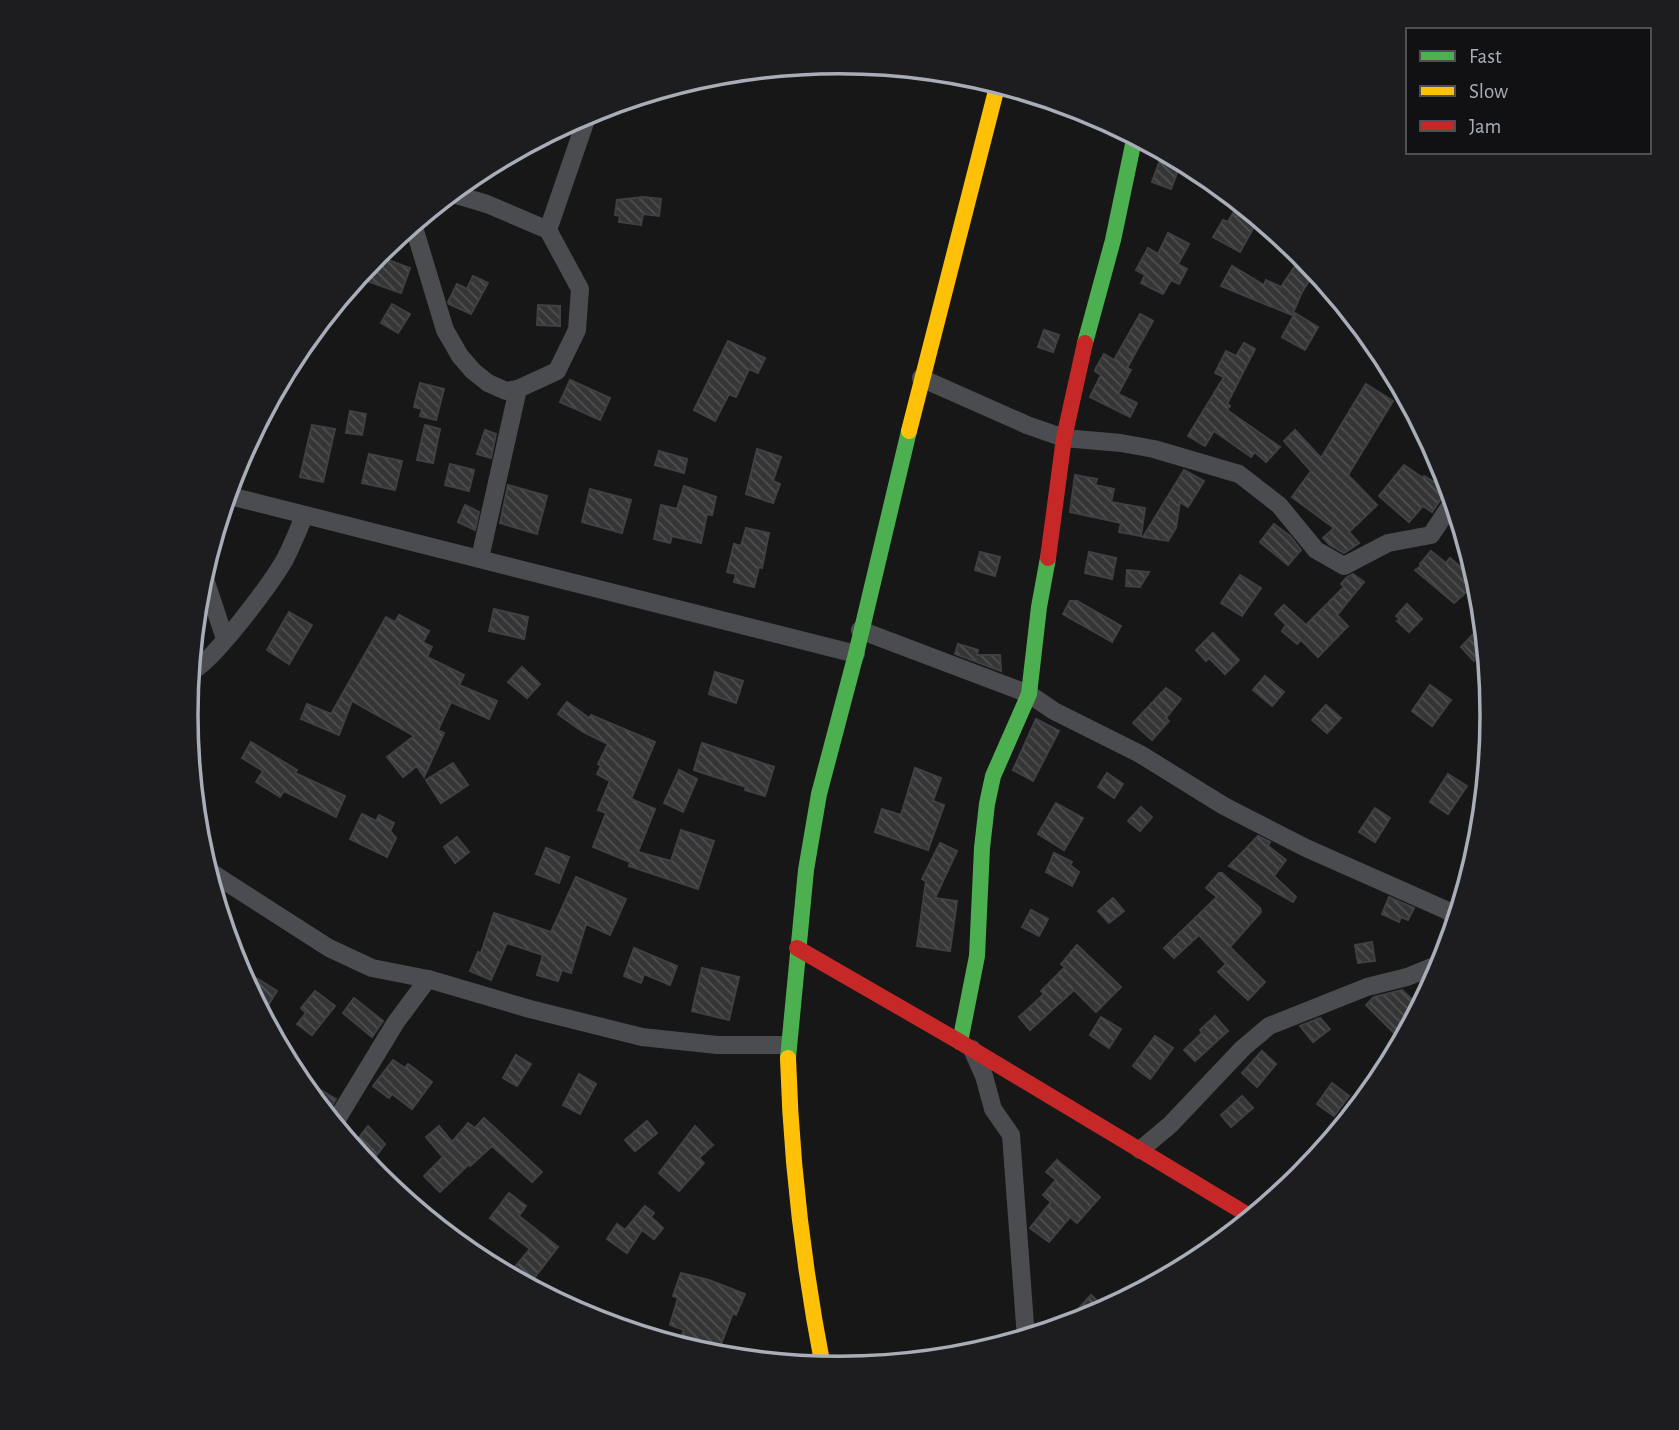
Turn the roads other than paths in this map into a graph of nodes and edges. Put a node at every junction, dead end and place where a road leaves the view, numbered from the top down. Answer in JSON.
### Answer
{"nodes":[{"id":1,"x":995,"y":93,"type":"edge"},
{"id":2,"x":583,"y":127,"type":"edge"},
{"id":3,"x":1133,"y":145,"type":"edge"},
{"id":4,"x":462,"y":197,"type":"edge"},
{"id":5,"x":548,"y":230,"type":"junction"},
{"id":6,"x":415,"y":235,"type":"edge"},
{"id":7,"x":921,"y":378,"type":"junction"},
{"id":8,"x":519,"y":389,"type":"junction"},
{"id":9,"x":1064,"y":438,"type":"junction"},
{"id":10,"x":236,"y":498,"type":"edge"},
{"id":11,"x":1447,"y":510,"type":"edge"},
{"id":12,"x":304,"y":516,"type":"junction"},
{"id":13,"x":480,"y":558,"type":"junction"},
{"id":14,"x":210,"y":593,"type":"edge"},
{"id":15,"x":860,"y":630,"type":"junction"},
{"id":16,"x":225,"y":639,"type":"junction"},
{"id":17,"x":856,"y":653,"type":"junction"},
{"id":18,"x":200,"y":665,"type":"edge"},
{"id":19,"x":1029,"y":694,"type":"junction"},
{"id":20,"x":219,"y":877,"type":"edge"},
{"id":21,"x":1450,"y":912,"type":"edge"},
{"id":22,"x":797,"y":948,"type":"junction"},
{"id":23,"x":1428,"y":968,"type":"edge"},
{"id":24,"x":428,"y":979,"type":"junction"},
{"id":25,"x":788,"y":1045,"type":"junction"},
{"id":26,"x":966,"y":1045,"type":"junction"},
{"id":27,"x":339,"y":1116,"type":"edge"},
{"id":28,"x":1139,"y":1150,"type":"junction"},
{"id":29,"x":1243,"y":1213,"type":"edge"},
{"id":30,"x":1025,"y":1329,"type":"edge"},
{"id":31,"x":821,"y":1356,"type":"edge"}],
"edges":[{"from":1,"to":7,"type":"street"},
{"from":2,"to":5,"type":"street"},
{"from":3,"to":9,"type":"street"},
{"from":4,"to":5,"type":"street"},
{"from":5,"to":8,"type":"street"},
{"from":6,"to":8,"type":"street"},
{"from":7,"to":9,"type":"street"},
{"from":7,"to":15,"type":"street"},
{"from":8,"to":13,"type":"street"},
{"from":9,"to":11,"type":"street"},
{"from":9,"to":19,"type":"street"},
{"from":10,"to":12,"type":"street"},
{"from":12,"to":13,"type":"street"},
{"from":12,"to":16,"type":"street"},
{"from":13,"to":17,"type":"street"},
{"from":14,"to":16,"type":"street"},
{"from":15,"to":17,"type":"street"},
{"from":15,"to":19,"type":"street"},
{"from":16,"to":18,"type":"street"},
{"from":17,"to":22,"type":"street"},
{"from":19,"to":21,"type":"street"},
{"from":19,"to":26,"type":"street"},
{"from":20,"to":24,"type":"street"},
{"from":22,"to":25,"type":"street"},
{"from":22,"to":26,"type":"street"},
{"from":23,"to":28,"type":"street"},
{"from":24,"to":25,"type":"street"},
{"from":24,"to":27,"type":"street"},
{"from":25,"to":31,"type":"street"},
{"from":26,"to":28,"type":"street"},
{"from":26,"to":30,"type":"street"},
{"from":28,"to":29,"type":"street"}]}
